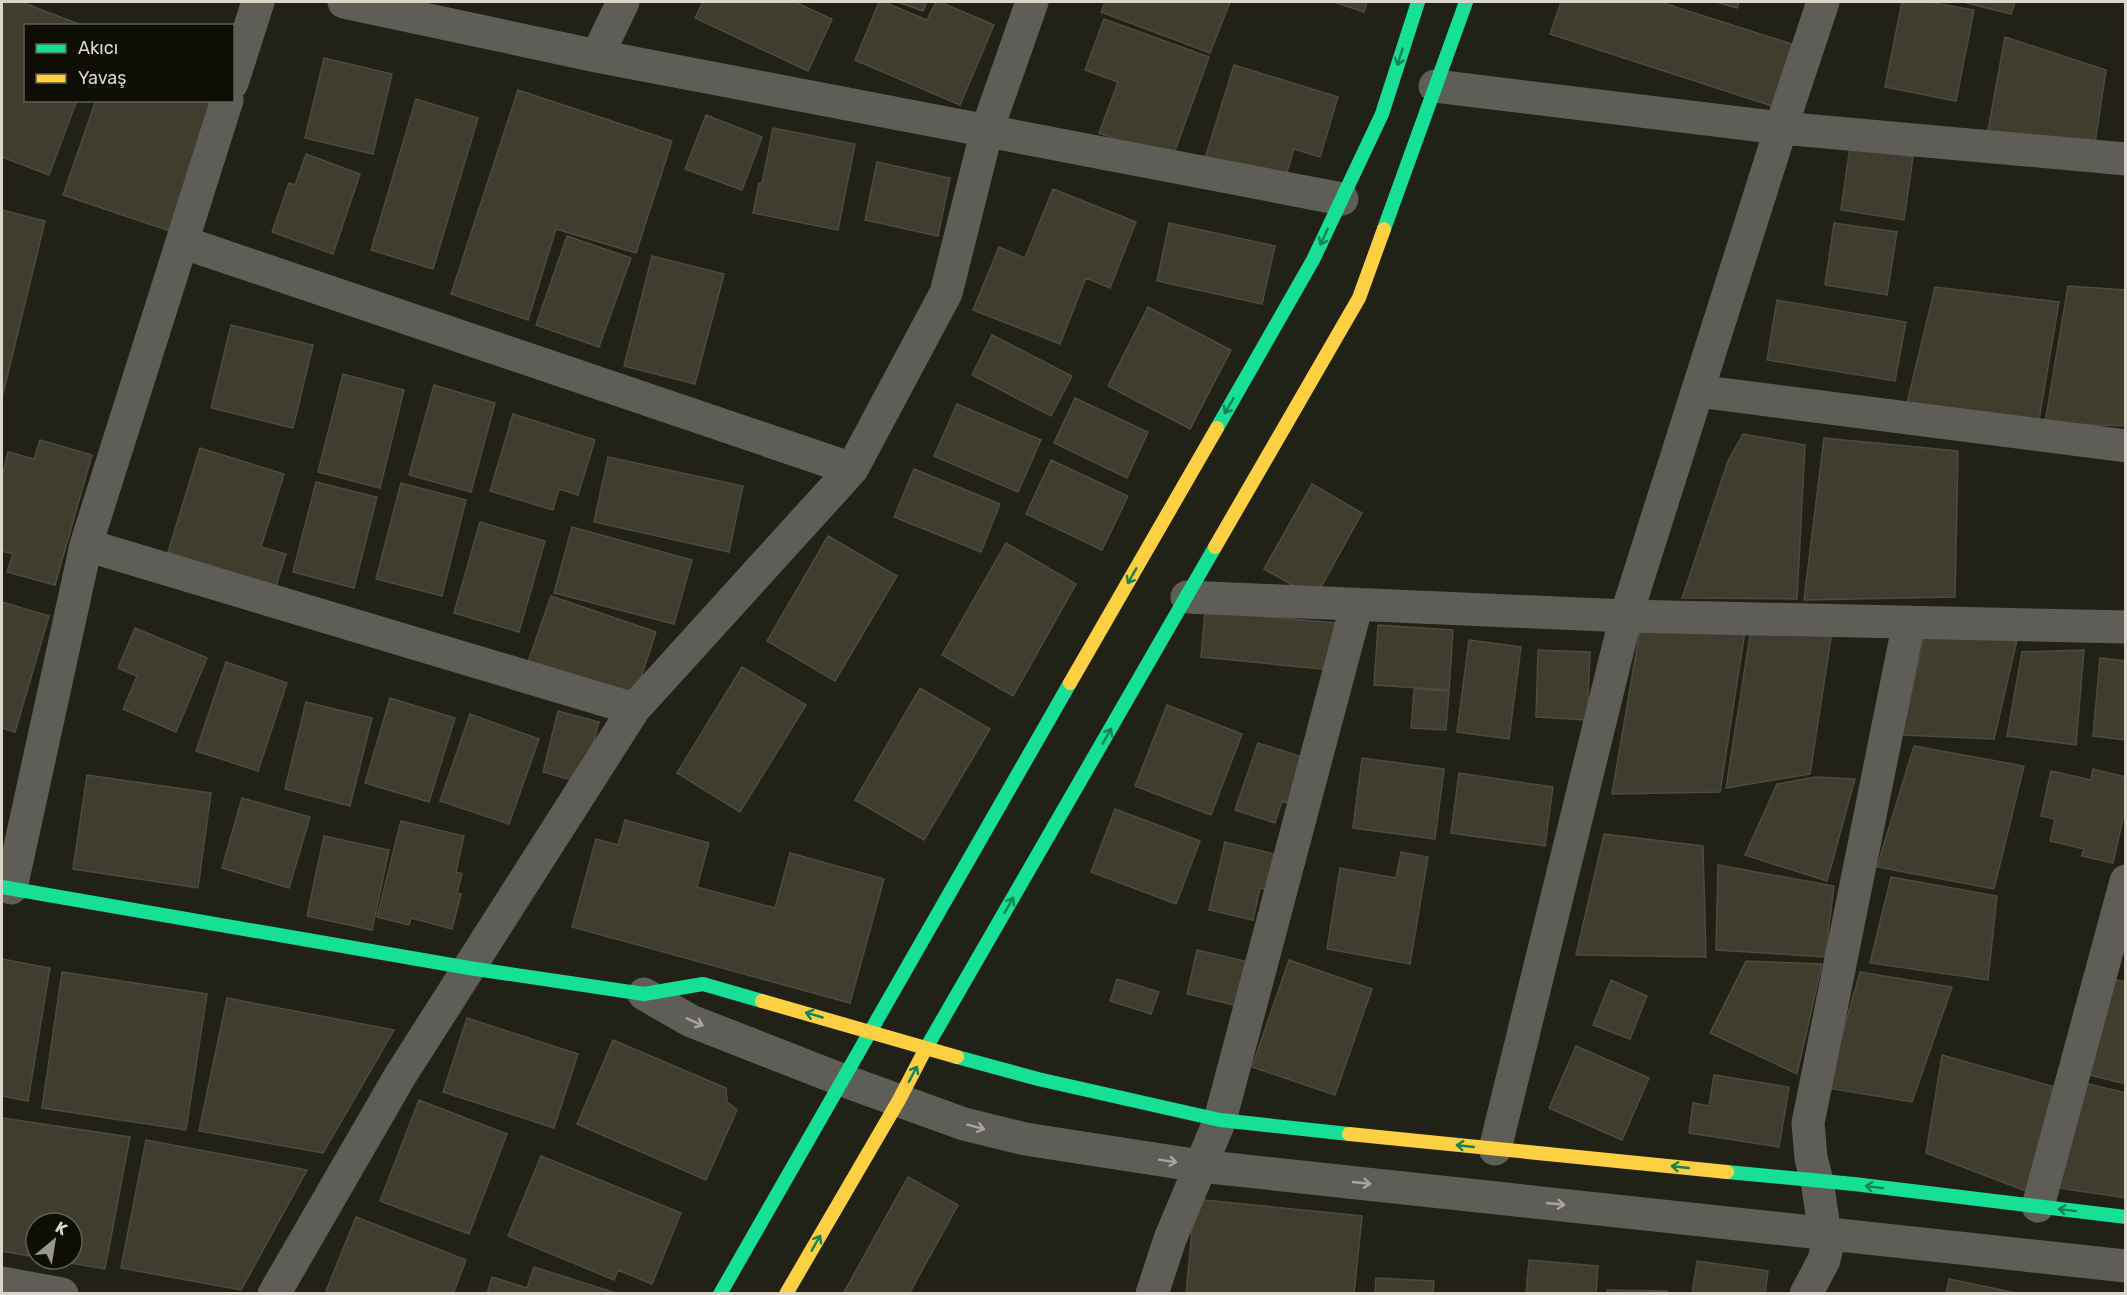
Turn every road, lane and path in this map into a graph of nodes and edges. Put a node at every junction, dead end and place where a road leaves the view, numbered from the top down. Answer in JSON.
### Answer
{"nodes":[{"id":1,"x":258,"y":2,"type":"edge"},
{"id":2,"x":344,"y":2,"type":"edge"},
{"id":3,"x":623,"y":2,"type":"edge"},
{"id":4,"x":1032,"y":2,"type":"edge"},
{"id":5,"x":1418,"y":2,"type":"edge"},
{"id":6,"x":1466,"y":2,"type":"edge"},
{"id":7,"x":1823,"y":2,"type":"edge"},
{"id":8,"x":597,"y":56,"type":"junction"},
{"id":9,"x":234,"y":77,"type":"edge"},
{"id":10,"x":1435,"y":86,"type":"junction"},
{"id":11,"x":226,"y":102,"type":"edge"},
{"id":12,"x":1781,"y":128,"type":"junction"},
{"id":13,"x":987,"y":130,"type":"junction"},
{"id":14,"x":2126,"y":159,"type":"edge"},
{"id":15,"x":1342,"y":198,"type":"junction"},
{"id":16,"x":182,"y":242,"type":"junction"},
{"id":17,"x":1698,"y":391,"type":"junction"},
{"id":18,"x":2126,"y":446,"type":"edge"},
{"id":19,"x":852,"y":469,"type":"junction"},
{"id":20,"x":86,"y":545,"type":"junction"},
{"id":21,"x":1187,"y":597,"type":"junction"},
{"id":22,"x":1357,"y":604,"type":"junction"},
{"id":23,"x":1626,"y":616,"type":"junction"},
{"id":24,"x":1909,"y":622,"type":"junction"},
{"id":25,"x":2126,"y":627,"type":"edge"},
{"id":26,"x":634,"y":709,"type":"junction"},
{"id":27,"x":2126,"y":880,"type":"edge"},
{"id":28,"x":6,"y":887,"type":"edge"},
{"id":29,"x":469,"y":968,"type":"junction"},
{"id":30,"x":644,"y":993,"type":"junction"},
{"id":31,"x":870,"y":1032,"type":"junction"},
{"id":32,"x":926,"y":1050,"type":"junction"},
{"id":33,"x":842,"y":1080,"type":"junction"},
{"id":34,"x":899,"y":1100,"type":"junction"},
{"id":35,"x":1220,"y":1119,"type":"junction"},
{"id":36,"x":1495,"y":1149,"type":"junction"},
{"id":37,"x":1200,"y":1166,"type":"junction"},
{"id":38,"x":1817,"y":1181,"type":"junction"},
{"id":39,"x":2038,"y":1206,"type":"junction"},
{"id":40,"x":2126,"y":1217,"type":"edge"},
{"id":41,"x":1826,"y":1233,"type":"junction"},
{"id":42,"x":2126,"y":1266,"type":"edge"},
{"id":43,"x":2,"y":1283,"type":"edge"},
{"id":44,"x":62,"y":1293,"type":"edge"},
{"id":45,"x":274,"y":1293,"type":"edge"},
{"id":46,"x":720,"y":1293,"type":"edge"},
{"id":47,"x":786,"y":1293,"type":"edge"},
{"id":48,"x":1152,"y":1293,"type":"edge"},
{"id":49,"x":1806,"y":1293,"type":"edge"}],
"edges":[{"from":1,"to":9,"type":"street"},
{"from":2,"to":8,"type":"street"},
{"from":3,"to":8,"type":"street"},
{"from":4,"to":13,"type":"street"},
{"from":5,"to":15,"type":"main road","one_way":true},
{"from":6,"to":10,"type":"main road"},
{"from":7,"to":12,"type":"street"},
{"from":8,"to":13,"type":"street"},
{"from":10,"to":12,"type":"street"},
{"from":10,"to":21,"type":"main road"},
{"from":11,"to":16,"type":"street"},
{"from":12,"to":14,"type":"street"},
{"from":12,"to":17,"type":"street"},
{"from":13,"to":15,"type":"street"},
{"from":13,"to":19,"type":"street"},
{"from":15,"to":31,"type":"main road","one_way":true},
{"from":16,"to":19,"type":"street"},
{"from":16,"to":20,"type":"street"},
{"from":17,"to":18,"type":"street"},
{"from":17,"to":23,"type":"street"},
{"from":19,"to":26,"type":"street"},
{"from":20,"to":26,"type":"street"},
{"from":20,"to":28,"type":"street"},
{"from":21,"to":22,"type":"street"},
{"from":32,"to":21,"type":"main road","one_way":true},
{"from":22,"to":23,"type":"street"},
{"from":22,"to":35,"type":"street"},
{"from":23,"to":24,"type":"street"},
{"from":23,"to":36,"type":"street"},
{"from":24,"to":25,"type":"street"},
{"from":24,"to":38,"type":"street"},
{"from":26,"to":29,"type":"street"},
{"from":27,"to":39,"type":"street"},
{"from":28,"to":29,"type":"main road"},
{"from":29,"to":30,"type":"main road"},
{"from":29,"to":45,"type":"street"},
{"from":31,"to":30,"type":"main road","one_way":true},
{"from":30,"to":33,"type":"street","one_way":true},
{"from":31,"to":32,"type":"main road"},
{"from":31,"to":33,"type":"main road"},
{"from":34,"to":32,"type":"main road","one_way":true},
{"from":32,"to":35,"type":"main road"},
{"from":33,"to":34,"type":"street"},
{"from":33,"to":46,"type":"main road"},
{"from":34,"to":37,"type":"street","one_way":true},
{"from":47,"to":34,"type":"main road","one_way":true},
{"from":36,"to":35,"type":"main road","one_way":true},
{"from":35,"to":37,"type":"street"},
{"from":38,"to":36,"type":"main road","one_way":true},
{"from":37,"to":41,"type":"street","one_way":true},
{"from":37,"to":48,"type":"street"},
{"from":39,"to":38,"type":"main road","one_way":true},
{"from":38,"to":41,"type":"street"},
{"from":40,"to":39,"type":"main road","one_way":true},
{"from":41,"to":42,"type":"street"},
{"from":41,"to":49,"type":"street"},
{"from":43,"to":44,"type":"street"}]}
